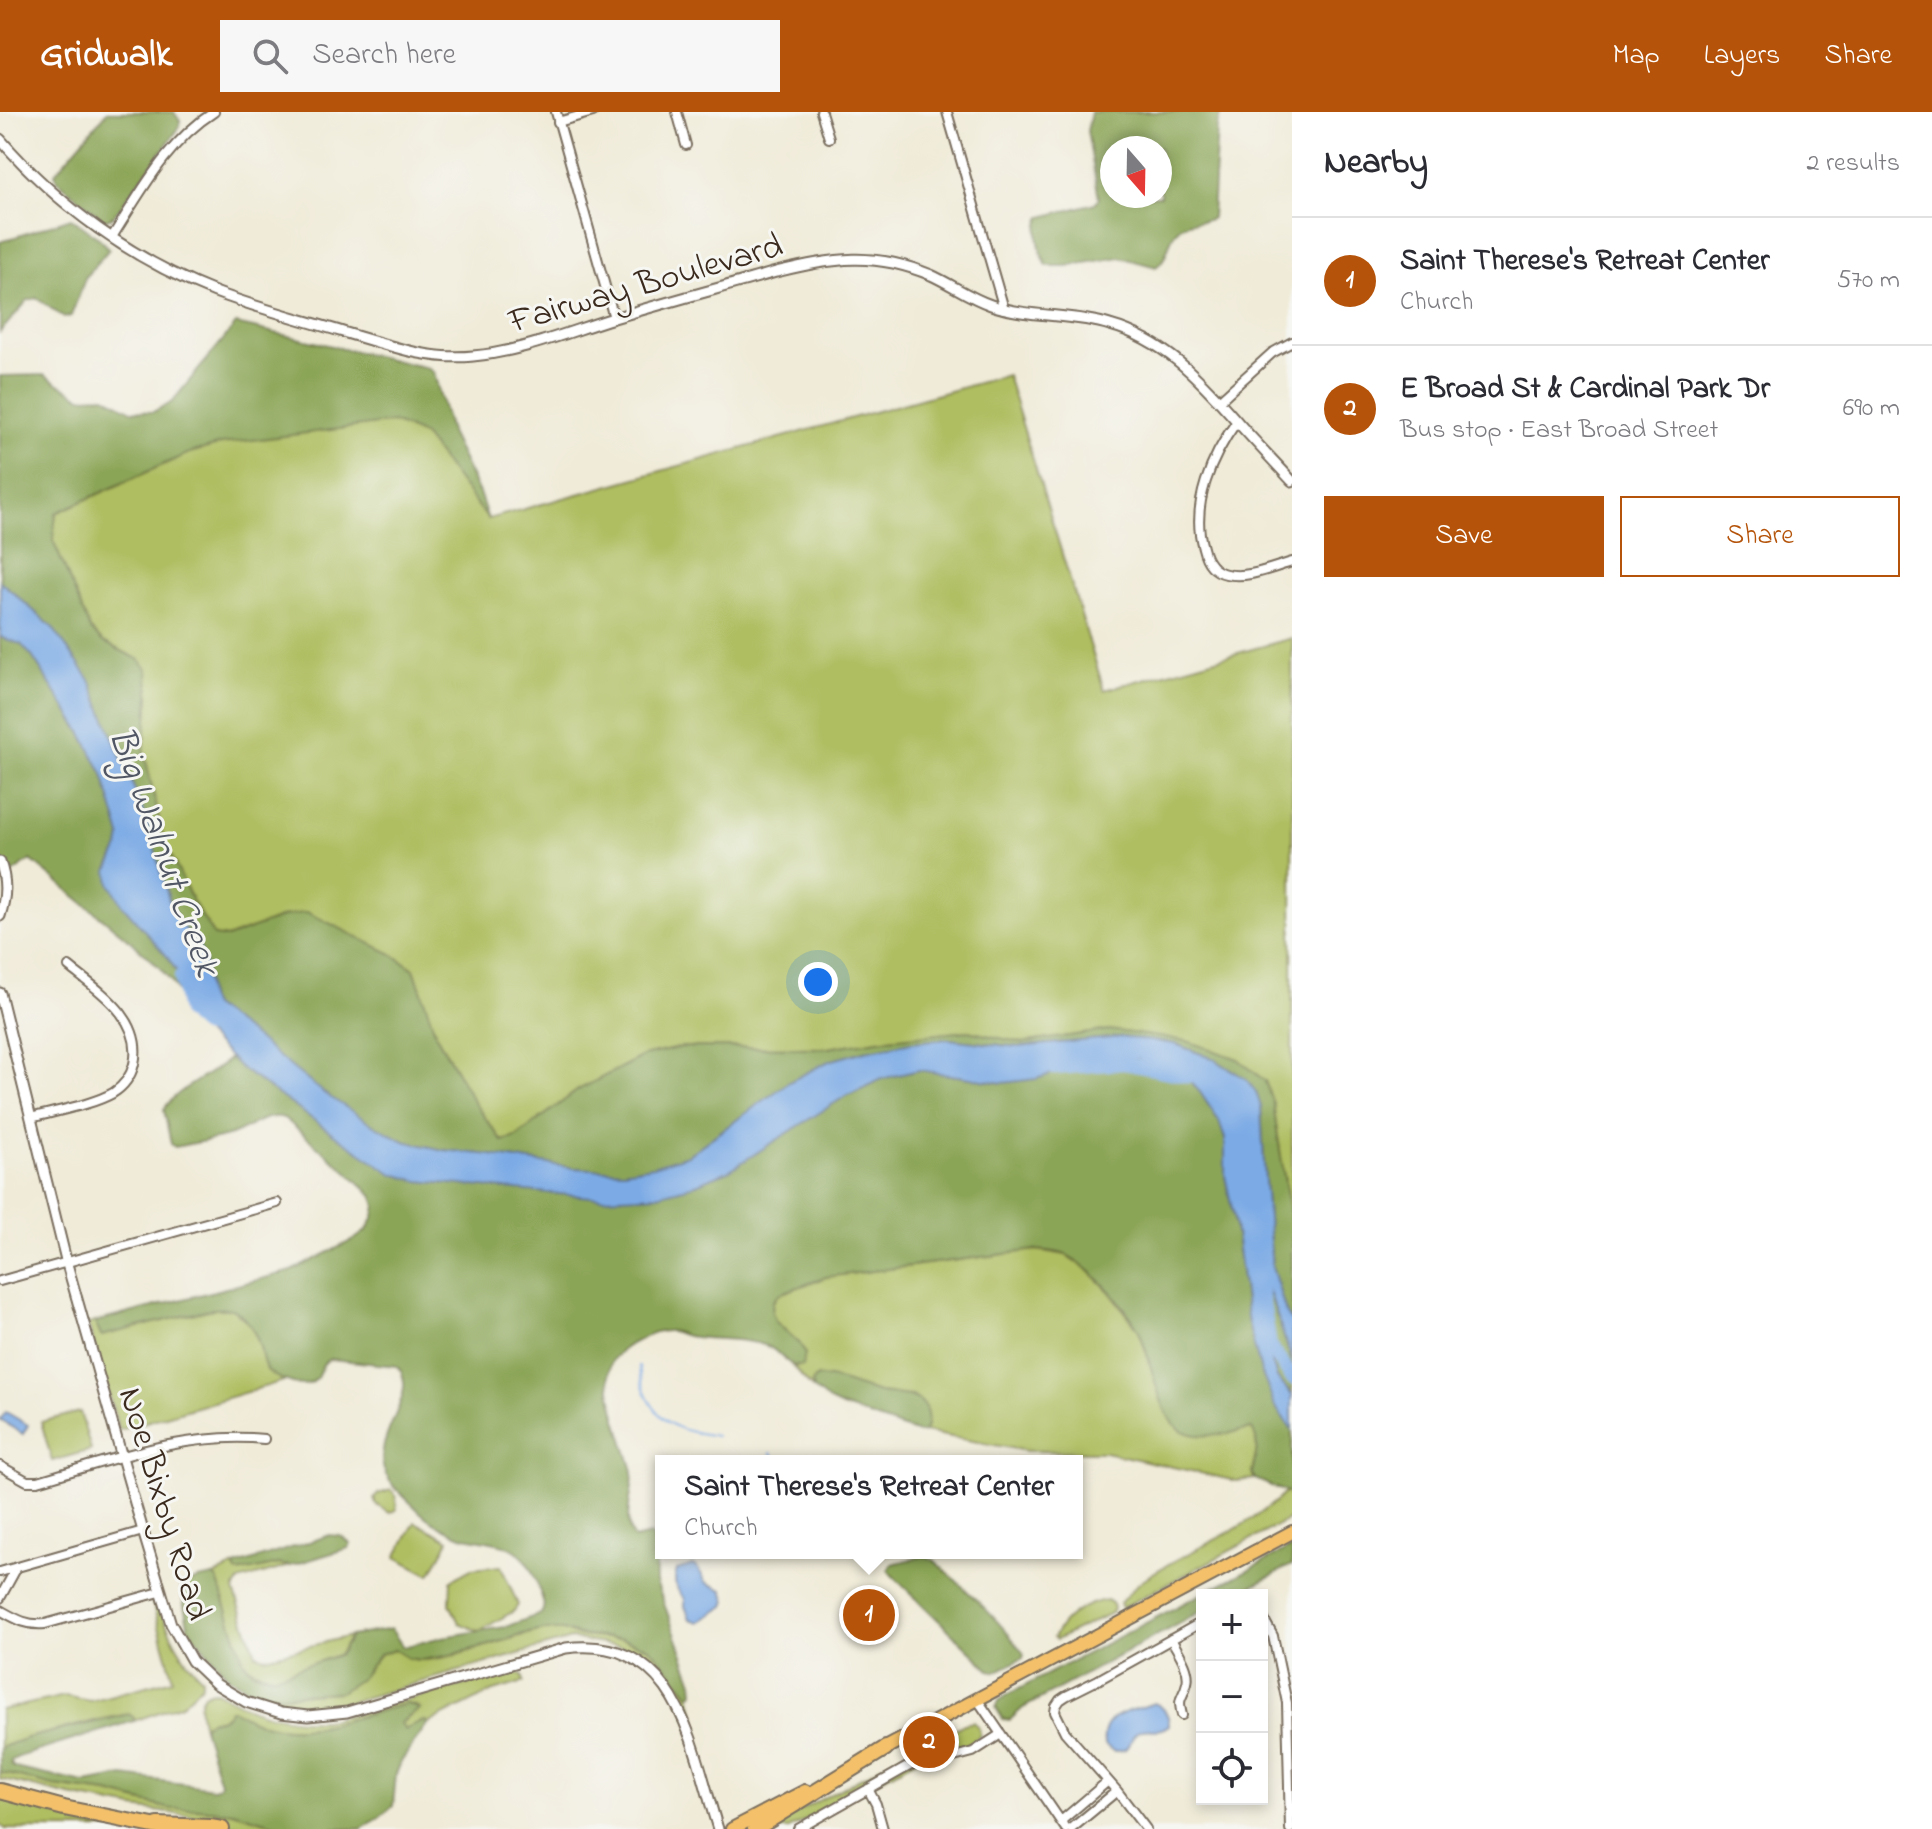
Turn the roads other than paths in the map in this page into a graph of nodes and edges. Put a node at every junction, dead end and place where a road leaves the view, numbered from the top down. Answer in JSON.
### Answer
{"nodes":[{"id":1,"x":214,"y":112,"type":"edge"},
{"id":2,"x":556,"y":112,"type":"edge"},
{"id":3,"x":593,"y":112,"type":"edge"},
{"id":4,"x":677,"y":112,"type":"edge"},
{"id":5,"x":821,"y":112,"type":"edge"},
{"id":6,"x":947,"y":112,"type":"edge"},
{"id":7,"x":558,"y":122,"type":"junction"},
{"id":8,"x":829,"y":138,"type":"dead end"},
{"id":9,"x":0,"y":139,"type":"edge"},
{"id":10,"x":686,"y":145,"type":"dead end"},
{"id":11,"x":112,"y":237,"type":"junction"},
{"id":12,"x":1004,"y":309,"type":"junction"},
{"id":13,"x":614,"y":318,"type":"junction"},
{"id":14,"x":1292,"y":342,"type":"edge"},
{"id":15,"x":1219,"y":401,"type":"junction"},
{"id":16,"x":1237,"y":421,"type":"junction"},
{"id":17,"x":1292,"y":481,"type":"edge"},
{"id":18,"x":1292,"y":562,"type":"edge"},
{"id":19,"x":0,"y":862,"type":"edge"},
{"id":20,"x":0,"y":916,"type":"edge"},
{"id":21,"x":69,"y":967,"type":"dead end"},
{"id":22,"x":0,"y":993,"type":"edge"},
{"id":23,"x":31,"y":1118,"type":"junction"},
{"id":24,"x":277,"y":1203,"type":"dead end"},
{"id":25,"x":67,"y":1264,"type":"junction"},
{"id":26,"x":0,"y":1281,"type":"edge"},
{"id":27,"x":264,"y":1439,"type":"dead end"},
{"id":28,"x":122,"y":1457,"type":"junction"},
{"id":29,"x":0,"y":1466,"type":"edge"},
{"id":30,"x":143,"y":1531,"type":"junction"},
{"id":31,"x":1292,"y":1532,"type":"edge"},
{"id":32,"x":17,"y":1567,"type":"junction"},
{"id":33,"x":0,"y":1572,"type":"edge"},
{"id":34,"x":160,"y":1592,"type":"junction"},
{"id":35,"x":0,"y":1598,"type":"edge"},
{"id":36,"x":0,"y":1610,"type":"edge"},
{"id":37,"x":1196,"y":1625,"type":"edge"},
{"id":38,"x":1268,"y":1627,"type":"edge"},
{"id":39,"x":1171,"y":1639,"type":"junction"},
{"id":40,"x":977,"y":1699,"type":"junction"},
{"id":41,"x":1182,"y":1715,"type":"dead end"},
{"id":42,"x":1001,"y":1734,"type":"junction"},
{"id":43,"x":886,"y":1748,"type":"junction"},
{"id":44,"x":1108,"y":1781,"type":"junction"},
{"id":45,"x":868,"y":1789,"type":"junction"},
{"id":46,"x":0,"y":1791,"type":"edge"},
{"id":47,"x":1117,"y":1791,"type":"junction"},
{"id":48,"x":149,"y":1825,"type":"junction"},
{"id":49,"x":1064,"y":1827,"type":"edge"},
{"id":50,"x":168,"y":1829,"type":"edge"},
{"id":51,"x":222,"y":1829,"type":"edge"},
{"id":52,"x":718,"y":1829,"type":"edge"},
{"id":53,"x":732,"y":1829,"type":"edge"},
{"id":54,"x":755,"y":1829,"type":"edge"},
{"id":55,"x":798,"y":1829,"type":"edge"},
{"id":56,"x":883,"y":1829,"type":"edge"},
{"id":57,"x":1146,"y":1829,"type":"edge"},
{"id":58,"x":1290,"y":1829,"type":"edge"}],
"edges":[{"from":1,"to":11,"type":"street"},
{"from":2,"to":7,"type":"street"},
{"from":3,"to":7,"type":"street"},
{"from":4,"to":10,"type":"street"},
{"from":5,"to":8,"type":"street"},
{"from":6,"to":12,"type":"street"},
{"from":7,"to":13,"type":"street"},
{"from":9,"to":11,"type":"street","name":"Fairway Boulevard"},
{"from":11,"to":13,"type":"street","name":"Fairway Boulevard"},
{"from":12,"to":13,"type":"street","name":"Fairway Boulevard"},
{"from":12,"to":15,"type":"street","name":"Fairway Boulevard"},
{"from":14,"to":15,"type":"street"},
{"from":15,"to":16,"type":"street","name":"Fairway Boulevard"},
{"from":16,"to":17,"type":"street","name":"Fairway Boulevard"},
{"from":16,"to":18,"type":"street"},
{"from":19,"to":20,"type":"street"},
{"from":21,"to":23,"type":"street"},
{"from":22,"to":23,"type":"street","name":"Noe Bixby Road"},
{"from":23,"to":25,"type":"street","name":"Noe Bixby Road"},
{"from":24,"to":25,"type":"street"},
{"from":25,"to":26,"type":"street"},
{"from":25,"to":28,"type":"street","name":"Noe Bixby Road"},
{"from":27,"to":28,"type":"street"},
{"from":28,"to":29,"type":"street"},
{"from":28,"to":30,"type":"street","name":"Noe Bixby Road"},
{"from":30,"to":32,"type":"street"},
{"from":30,"to":34,"type":"street","name":"Noe Bixby Road"},
{"from":31,"to":40,"type":"main road"},
{"from":32,"to":33,"type":"street"},
{"from":32,"to":35,"type":"street"},
{"from":34,"to":36,"type":"street"},
{"from":34,"to":52,"type":"street","name":"Noe Bixby Road"},
{"from":37,"to":39,"type":"street"},
{"from":38,"to":58,"type":"street"},
{"from":39,"to":41,"type":"street"},
{"from":39,"to":44,"type":"street"},
{"from":40,"to":42,"type":"street"},
{"from":40,"to":43,"type":"main road"},
{"from":42,"to":45,"type":"street"},
{"from":42,"to":49,"type":"street"},
{"from":43,"to":53,"type":"main road"},
{"from":43,"to":54,"type":"highway"},
{"from":44,"to":47,"type":"street"},
{"from":44,"to":49,"type":"street"},
{"from":45,"to":55,"type":"street"},
{"from":45,"to":56,"type":"street"},
{"from":46,"to":48,"type":"highway"},
{"from":47,"to":49,"type":"street"},
{"from":47,"to":57,"type":"street"},
{"from":48,"to":50,"type":"highway"},
{"from":48,"to":51,"type":"highway"}]}
